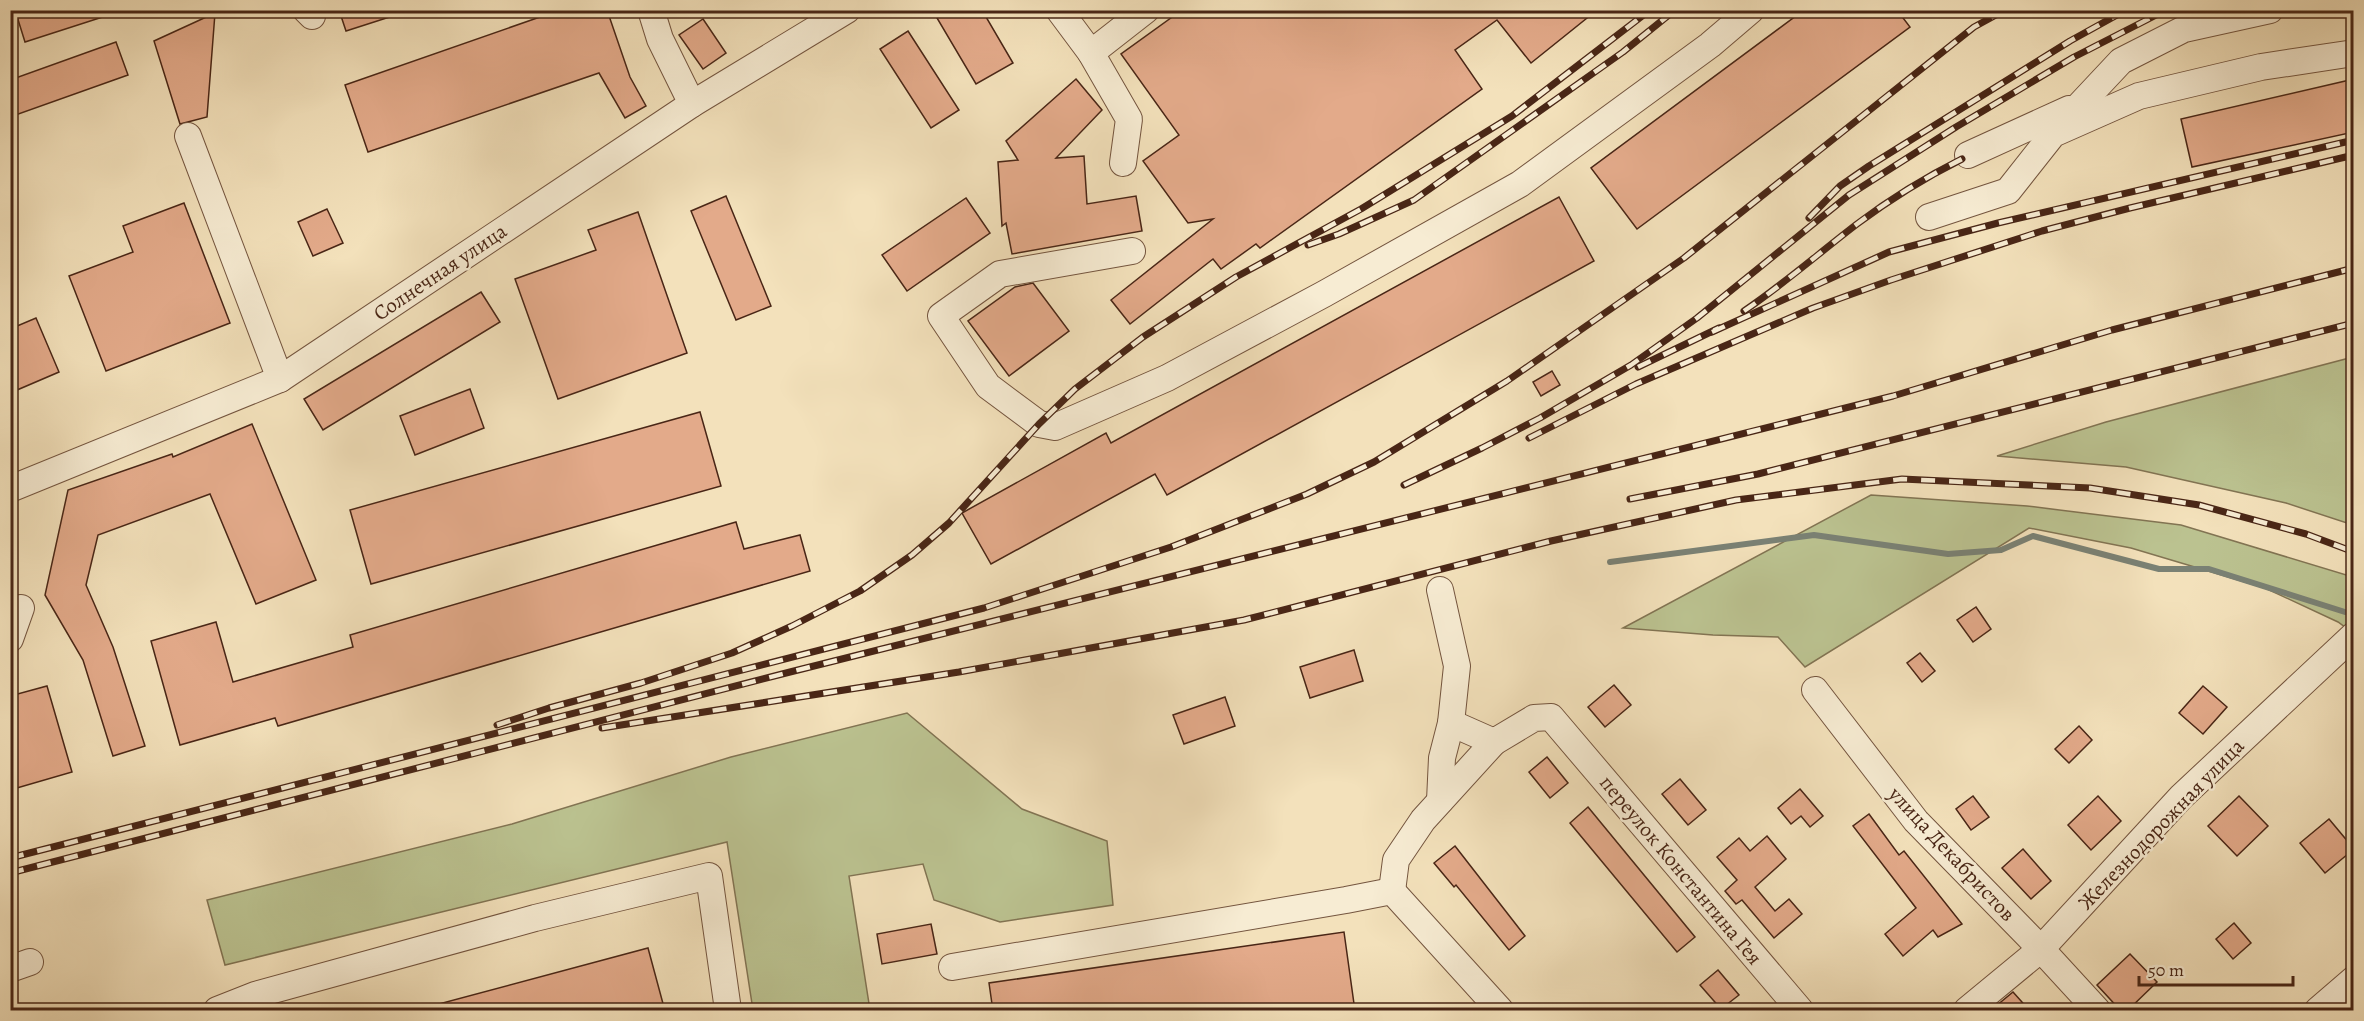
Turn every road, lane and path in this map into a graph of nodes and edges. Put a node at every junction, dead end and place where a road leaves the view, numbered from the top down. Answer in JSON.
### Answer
{"nodes":[{"id":1,"x":651,"y":10,"type":"edge"},
{"id":2,"x":847,"y":10,"type":"edge"},
{"id":3,"x":1059,"y":10,"type":"edge"},
{"id":4,"x":1146,"y":10,"type":"edge"},
{"id":5,"x":1751,"y":10,"type":"edge"},
{"id":6,"x":2270,"y":10,"type":"edge"},
{"id":7,"x":2354,"y":53,"type":"edge"},
{"id":8,"x":1091,"y":54,"type":"junction"},
{"id":9,"x":692,"y":104,"type":"junction"},
{"id":10,"x":2081,"y":104,"type":"junction"},
{"id":11,"x":2053,"y":134,"type":"junction"},
{"id":12,"x":189,"y":136,"type":"dead end"},
{"id":13,"x":1968,"y":156,"type":"dead end"},
{"id":14,"x":1123,"y":163,"type":"dead end"},
{"id":15,"x":1929,"y":217,"type":"dead end"},
{"id":16,"x":1132,"y":251,"type":"dead end"},
{"id":17,"x":280,"y":379,"type":"junction"},
{"id":18,"x":10,"y":489,"type":"edge"},
{"id":19,"x":1440,"y":590,"type":"dead end"},
{"id":20,"x":21,"y":608,"type":"dead end"},
{"id":21,"x":10,"y":639,"type":"edge"},
{"id":22,"x":2349,"y":648,"type":"edge"},
{"id":23,"x":1815,"y":690,"type":"dead end"},
{"id":24,"x":1450,"y":723,"type":"junction"},
{"id":25,"x":1494,"y":742,"type":"junction"},
{"id":26,"x":1440,"y":801,"type":"junction"},
{"id":27,"x":1392,"y":891,"type":"junction"},
{"id":28,"x":2042,"y":949,"type":"junction"},
{"id":29,"x":952,"y":967,"type":"dead end"},
{"id":30,"x":2354,"y":979,"type":"edge"},
{"id":31,"x":217,"y":1011,"type":"edge"},
{"id":32,"x":728,"y":1011,"type":"edge"},
{"id":33,"x":1500,"y":1011,"type":"edge"},
{"id":34,"x":1800,"y":1011,"type":"edge"},
{"id":35,"x":1967,"y":1011,"type":"edge"},
{"id":36,"x":2097,"y":1011,"type":"edge"},
{"id":37,"x":2318,"y":1011,"type":"edge"}],
"edges":[{"from":1,"to":9,"type":"street"},
{"from":2,"to":9,"type":"street","name":"Солнечная улица"},
{"from":3,"to":8,"type":"street"},
{"from":4,"to":8,"type":"street"},
{"from":5,"to":16,"type":"street"},
{"from":6,"to":10,"type":"street"},
{"from":7,"to":11,"type":"street"},
{"from":8,"to":14,"type":"street"},
{"from":9,"to":17,"type":"street","name":"Солнечная улица"},
{"from":10,"to":11,"type":"street"},
{"from":10,"to":13,"type":"street"},
{"from":11,"to":15,"type":"street"},
{"from":12,"to":17,"type":"street"},
{"from":17,"to":18,"type":"street","name":"Солнечная улица"},
{"from":19,"to":24,"type":"street"},
{"from":20,"to":21,"type":"street"},
{"from":22,"to":28,"type":"street","name":"Железнодорожная улица"},
{"from":23,"to":28,"type":"street","name":"улица Декабристов"},
{"from":24,"to":25,"type":"street"},
{"from":24,"to":26,"type":"street"},
{"from":25,"to":26,"type":"street"},
{"from":25,"to":34,"type":"street","name":"переулок Константина Гея"},
{"from":26,"to":27,"type":"street"},
{"from":27,"to":29,"type":"street"},
{"from":27,"to":33,"type":"street"},
{"from":28,"to":35,"type":"street","name":"Железнодорожная улица"},
{"from":28,"to":36,"type":"street","name":"улица Декабристов"},
{"from":30,"to":37,"type":"street"},
{"from":31,"to":32,"type":"street"}]}
